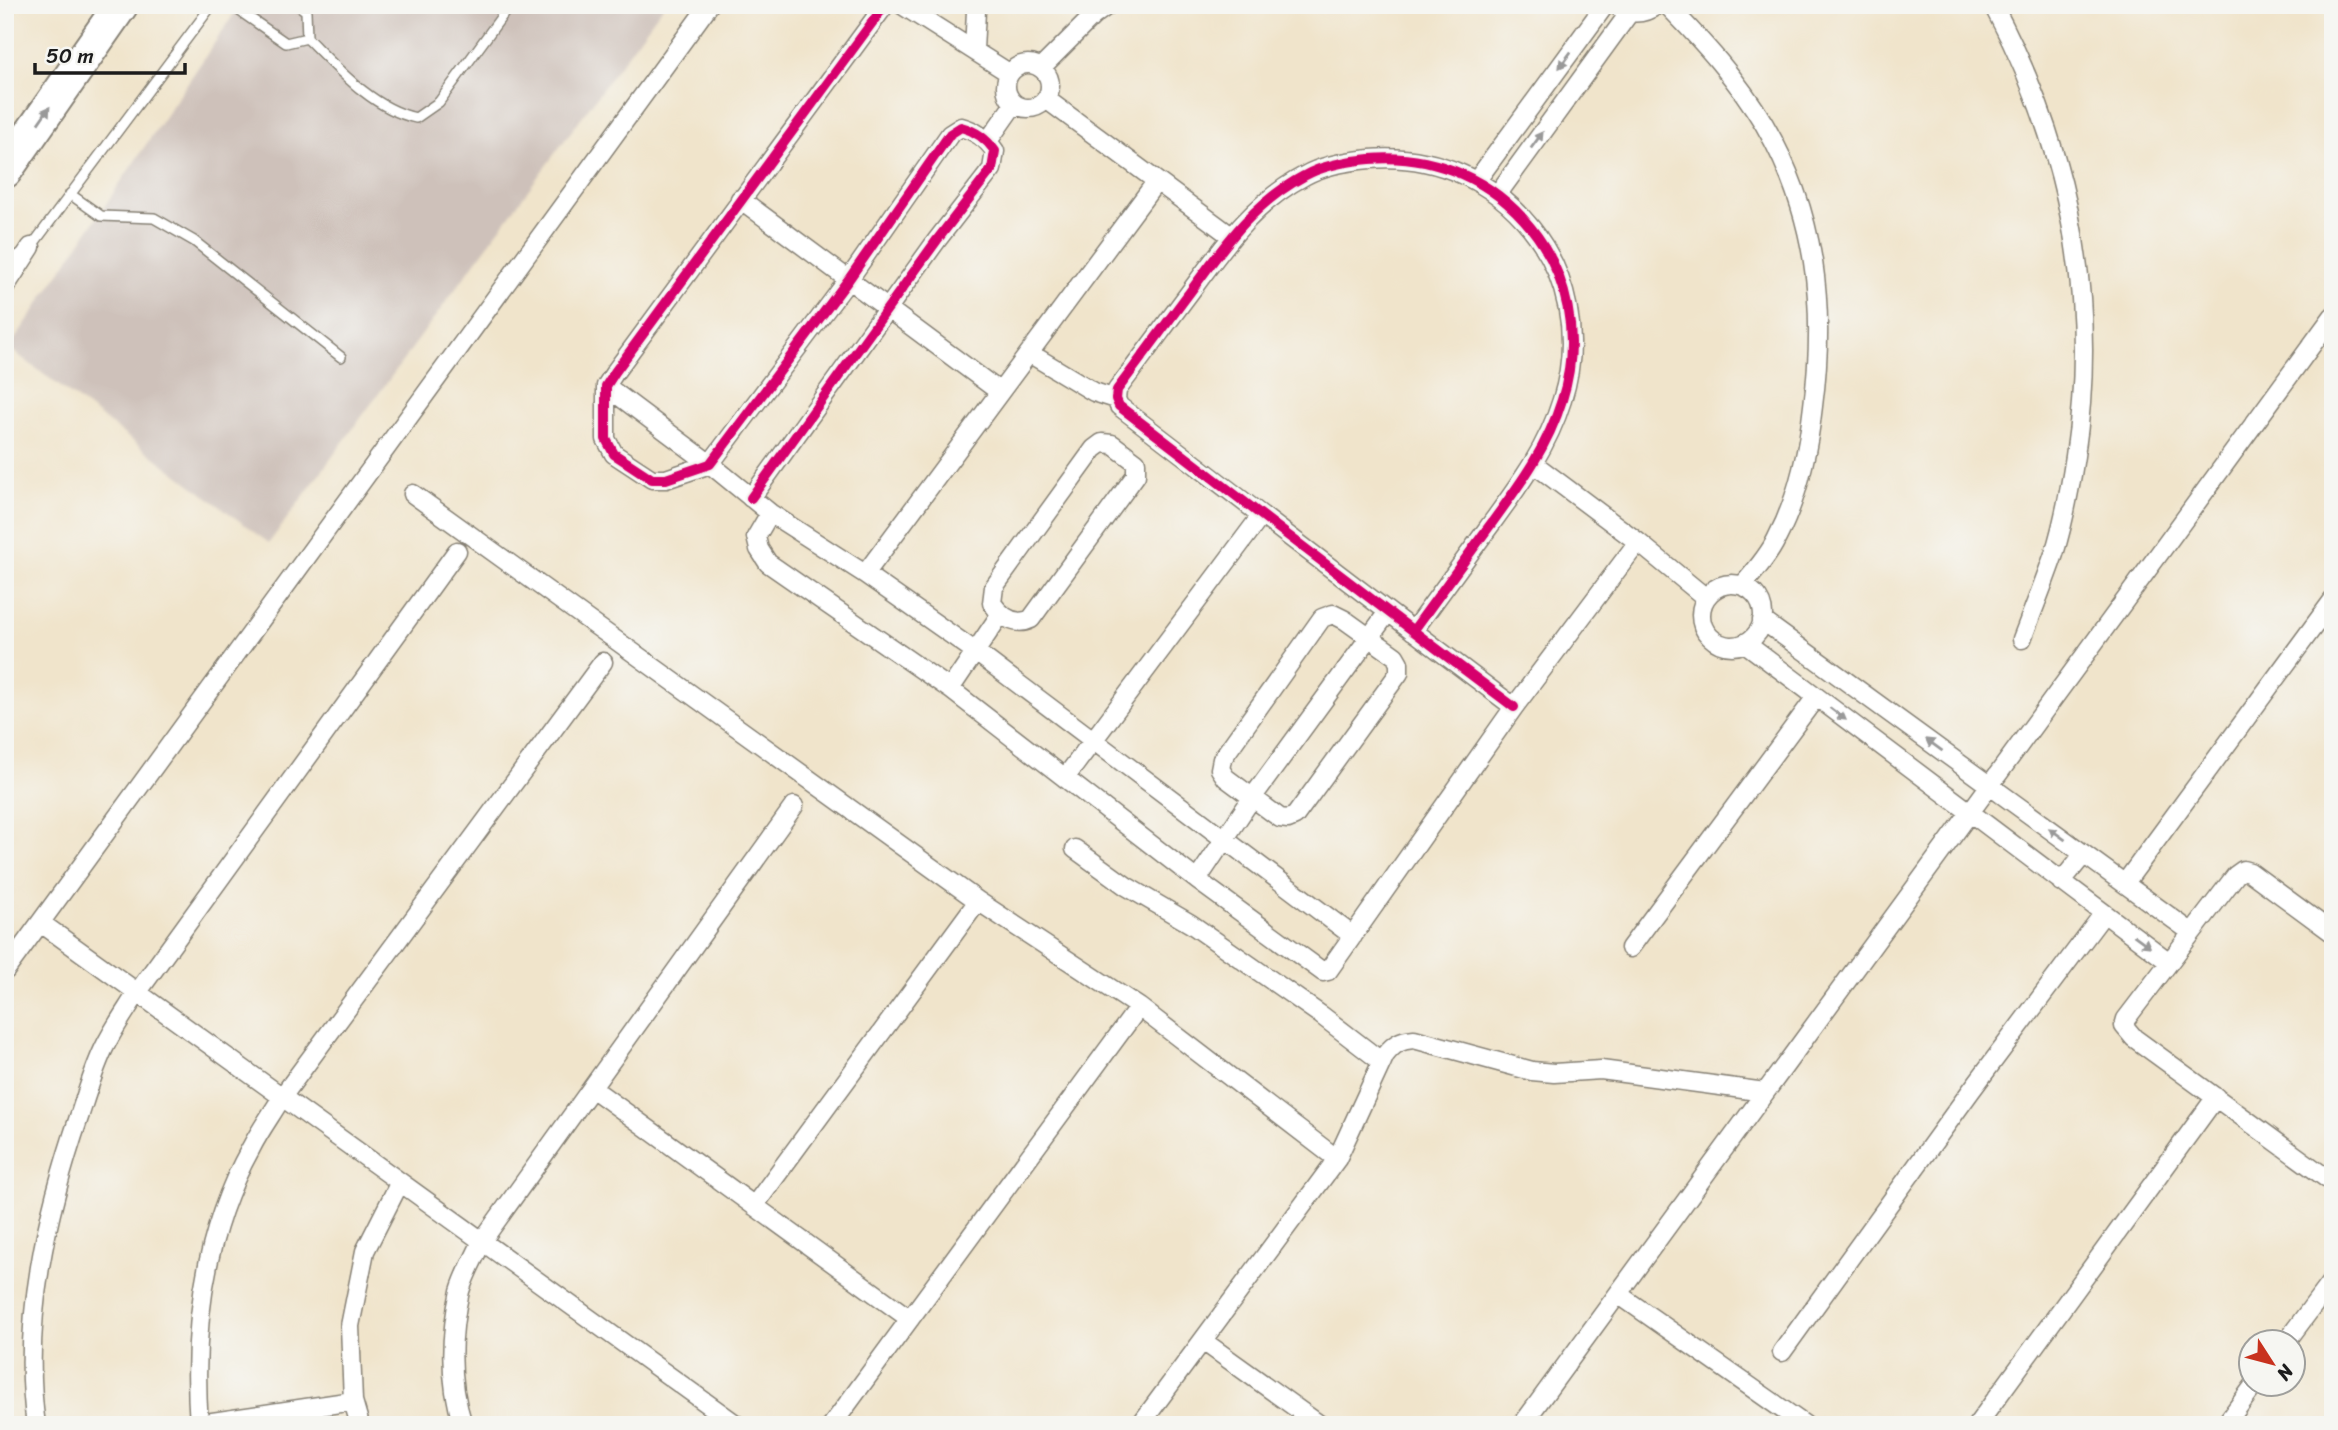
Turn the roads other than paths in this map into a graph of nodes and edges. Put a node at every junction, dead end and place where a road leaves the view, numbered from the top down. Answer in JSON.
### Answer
{"nodes":[{"id":1,"x":121,"y":5,"type":"edge"},
{"id":2,"x":212,"y":5,"type":"edge"},
{"id":3,"x":231,"y":5,"type":"edge"},
{"id":4,"x":298,"y":5,"type":"edge"},
{"id":5,"x":510,"y":5,"type":"edge"},
{"id":6,"x":709,"y":5,"type":"edge"},
{"id":7,"x":885,"y":5,"type":"edge"},
{"id":8,"x":902,"y":5,"type":"edge"},
{"id":9,"x":973,"y":5,"type":"edge"},
{"id":10,"x":1108,"y":5,"type":"edge"},
{"id":11,"x":1605,"y":5,"type":"edge"},
{"id":12,"x":1657,"y":5,"type":"edge"},
{"id":13,"x":1667,"y":5,"type":"edge"},
{"id":14,"x":1993,"y":5,"type":"edge"},
{"id":15,"x":1624,"y":9,"type":"edge"},
{"id":16,"x":307,"y":38,"type":"junction"},
{"id":17,"x":974,"y":50,"type":"junction"},
{"id":18,"x":1041,"y":68,"type":"junction"},
{"id":19,"x":1009,"y":72,"type":"junction"},
{"id":20,"x":1046,"y":99,"type":"junction"},
{"id":21,"x":1014,"y":104,"type":"junction"},
{"id":22,"x":988,"y":141,"type":"junction"},
{"id":23,"x":5,"y":171,"type":"edge"},
{"id":24,"x":1477,"y":180,"type":"junction"},
{"id":25,"x":1156,"y":182,"type":"junction"},
{"id":26,"x":71,"y":194,"type":"junction"},
{"id":27,"x":1497,"y":195,"type":"junction"},
{"id":28,"x":740,"y":199,"type":"junction"},
{"id":29,"x":1231,"y":236,"type":"junction"},
{"id":30,"x":31,"y":247,"type":"junction"},
{"id":31,"x":5,"y":264,"type":"edge"},
{"id":32,"x":849,"y":279,"type":"junction"},
{"id":33,"x":5,"y":286,"type":"edge"},
{"id":34,"x":887,"y":309,"type":"junction"},
{"id":35,"x":2333,"y":316,"type":"edge"},
{"id":36,"x":1029,"y":353,"type":"junction"},
{"id":37,"x":341,"y":357,"type":"dead end"},
{"id":38,"x":606,"y":386,"type":"junction"},
{"id":39,"x":1000,"y":392,"type":"junction"},
{"id":40,"x":1116,"y":399,"type":"junction"},
{"id":41,"x":1144,"y":425,"type":"junction"},
{"id":42,"x":1127,"y":453,"type":"junction"},
{"id":43,"x":710,"y":464,"type":"junction"},
{"id":44,"x":1534,"y":464,"type":"junction"},
{"id":45,"x":413,"y":494,"type":"dead end"},
{"id":46,"x":751,"y":498,"type":"junction"},
{"id":47,"x":770,"y":513,"type":"junction"},
{"id":48,"x":1261,"y":516,"type":"junction"},
{"id":49,"x":1638,"y":542,"type":"junction"},
{"id":50,"x":457,"y":551,"type":"dead end"},
{"id":51,"x":864,"y":574,"type":"junction"},
{"id":52,"x":1743,"y":585,"type":"junction"},
{"id":53,"x":1706,"y":598,"type":"junction"},
{"id":54,"x":2333,"y":600,"type":"edge"},
{"id":55,"x":1388,"y":612,"type":"junction"},
{"id":56,"x":1000,"y":615,"type":"junction"},
{"id":57,"x":1762,"y":620,"type":"junction"},
{"id":58,"x":1413,"y":631,"type":"junction"},
{"id":59,"x":1370,"y":638,"type":"junction"},
{"id":60,"x":2022,"y":639,"type":"dead end"},
{"id":61,"x":1745,"y":643,"type":"junction"},
{"id":62,"x":976,"y":652,"type":"junction"},
{"id":63,"x":603,"y":662,"type":"dead end"},
{"id":64,"x":950,"y":689,"type":"junction"},
{"id":65,"x":1816,"y":698,"type":"junction"},
{"id":66,"x":1514,"y":707,"type":"junction"},
{"id":67,"x":1093,"y":740,"type":"junction"},
{"id":68,"x":1065,"y":778,"type":"junction"},
{"id":69,"x":1990,"y":785,"type":"junction"},
{"id":70,"x":1252,"y":798,"type":"junction"},
{"id":71,"x":794,"y":806,"type":"dead end"},
{"id":72,"x":1969,"y":814,"type":"junction"},
{"id":73,"x":1224,"y":838,"type":"junction"},
{"id":74,"x":1075,"y":849,"type":"dead end"},
{"id":75,"x":2084,"y":853,"type":"junction"},
{"id":76,"x":1197,"y":880,"type":"junction"},
{"id":77,"x":2062,"y":882,"type":"junction"},
{"id":78,"x":2125,"y":883,"type":"junction"},
{"id":79,"x":978,"y":901,"type":"junction"},
{"id":80,"x":2104,"y":913,"type":"junction"},
{"id":81,"x":41,"y":923,"type":"junction"},
{"id":82,"x":2191,"y":932,"type":"junction"},
{"id":83,"x":2333,"y":933,"type":"edge"},
{"id":84,"x":1353,"y":936,"type":"junction"},
{"id":85,"x":1630,"y":948,"type":"dead end"},
{"id":86,"x":2169,"y":962,"type":"junction"},
{"id":87,"x":5,"y":971,"type":"edge"},
{"id":88,"x":137,"y":993,"type":"junction"},
{"id":89,"x":1139,"y":1007,"type":"junction"},
{"id":90,"x":1382,"y":1062,"type":"junction"},
{"id":91,"x":592,"y":1088,"type":"junction"},
{"id":92,"x":1765,"y":1093,"type":"junction"},
{"id":93,"x":282,"y":1097,"type":"junction"},
{"id":94,"x":2216,"y":1097,"type":"junction"},
{"id":95,"x":1337,"y":1159,"type":"junction"},
{"id":96,"x":400,"y":1182,"type":"junction"},
{"id":97,"x":2333,"y":1183,"type":"edge"},
{"id":98,"x":754,"y":1206,"type":"junction"},
{"id":99,"x":482,"y":1241,"type":"junction"},
{"id":100,"x":2333,"y":1279,"type":"edge"},
{"id":101,"x":1618,"y":1293,"type":"junction"},
{"id":102,"x":910,"y":1319,"type":"junction"},
{"id":103,"x":2296,"y":1328,"type":"edge"},
{"id":104,"x":1203,"y":1341,"type":"junction"},
{"id":105,"x":1782,"y":1352,"type":"dead end"},
{"id":106,"x":2245,"y":1398,"type":"edge"},
{"id":107,"x":353,"y":1401,"type":"junction"},
{"id":108,"x":197,"y":1424,"type":"edge"},
{"id":109,"x":36,"y":1425,"type":"edge"},
{"id":110,"x":359,"y":1425,"type":"edge"},
{"id":111,"x":463,"y":1425,"type":"edge"},
{"id":112,"x":737,"y":1425,"type":"edge"},
{"id":113,"x":832,"y":1425,"type":"edge"},
{"id":114,"x":1140,"y":1425,"type":"edge"},
{"id":115,"x":1320,"y":1425,"type":"edge"},
{"id":116,"x":1522,"y":1425,"type":"edge"},
{"id":117,"x":1805,"y":1425,"type":"edge"},
{"id":118,"x":1977,"y":1425,"type":"edge"},
{"id":119,"x":2225,"y":1425,"type":"edge"}],
"edges":[{"from":23,"to":1,"type":"highway","one_way":true},
{"from":2,"to":26,"type":"lane"},
{"from":3,"to":16,"type":"lane"},
{"from":4,"to":16,"type":"lane"},
{"from":5,"to":16,"type":"lane"},
{"from":6,"to":81,"type":"street"},
{"from":7,"to":28,"type":"street"},
{"from":8,"to":17,"type":"street"},
{"from":9,"to":17,"type":"street"},
{"from":10,"to":18,"type":"street"},
{"from":11,"to":24,"type":"street","one_way":true},
{"from":12,"to":15,"type":"street"},
{"from":13,"to":52,"type":"street"},
{"from":14,"to":60,"type":"street"},
{"from":27,"to":15,"type":"street","one_way":true},
{"from":17,"to":19,"type":"street"},
{"from":18,"to":19,"type":"street"},
{"from":18,"to":20,"type":"street"},
{"from":19,"to":21,"type":"street"},
{"from":20,"to":21,"type":"street"},
{"from":20,"to":25,"type":"street"},
{"from":21,"to":22,"type":"street"},
{"from":22,"to":32,"type":"street"},
{"from":22,"to":34,"type":"street"},
{"from":24,"to":27,"type":"street"},
{"from":24,"to":29,"type":"street"},
{"from":25,"to":29,"type":"street"},
{"from":25,"to":36,"type":"street"},
{"from":26,"to":30,"type":"lane"},
{"from":26,"to":37,"type":"lane"},
{"from":27,"to":44,"type":"street"},
{"from":28,"to":32,"type":"street"},
{"from":28,"to":38,"type":"street"},
{"from":29,"to":40,"type":"street"},
{"from":30,"to":31,"type":"lane"},
{"from":30,"to":33,"type":"street"},
{"from":32,"to":34,"type":"street"},
{"from":32,"to":43,"type":"street"},
{"from":34,"to":39,"type":"street"},
{"from":34,"to":46,"type":"street"},
{"from":35,"to":69,"type":"street"},
{"from":36,"to":39,"type":"street"},
{"from":36,"to":40,"type":"street"},
{"from":38,"to":43,"type":"street"},
{"from":38,"to":43,"type":"street"},
{"from":39,"to":51,"type":"street"},
{"from":40,"to":41,"type":"street"},
{"from":41,"to":42,"type":"street"},
{"from":41,"to":48,"type":"street"},
{"from":42,"to":56,"type":"street"},
{"from":42,"to":56,"type":"street"},
{"from":43,"to":46,"type":"street"},
{"from":44,"to":49,"type":"street"},
{"from":44,"to":58,"type":"street"},
{"from":45,"to":79,"type":"street"},
{"from":46,"to":47,"type":"street"},
{"from":47,"to":51,"type":"street"},
{"from":47,"to":64,"type":"street"},
{"from":48,"to":55,"type":"street"},
{"from":48,"to":67,"type":"street"},
{"from":49,"to":53,"type":"street"},
{"from":49,"to":66,"type":"street"},
{"from":50,"to":88,"type":"street"},
{"from":51,"to":62,"type":"street"},
{"from":52,"to":53,"type":"street"},
{"from":52,"to":57,"type":"street"},
{"from":53,"to":61,"type":"street"},
{"from":54,"to":78,"type":"street"},
{"from":55,"to":58,"type":"street"},
{"from":55,"to":59,"type":"street"},
{"from":56,"to":62,"type":"street"},
{"from":57,"to":61,"type":"street"},
{"from":69,"to":57,"type":"street","one_way":true},
{"from":58,"to":66,"type":"street"},
{"from":59,"to":70,"type":"street"},
{"from":59,"to":70,"type":"street"},
{"from":59,"to":70,"type":"street"},
{"from":61,"to":65,"type":"street"},
{"from":62,"to":64,"type":"street"},
{"from":62,"to":67,"type":"street"},
{"from":63,"to":93,"type":"street"},
{"from":64,"to":68,"type":"street"},
{"from":65,"to":72,"type":"street","one_way":true},
{"from":65,"to":85,"type":"street"},
{"from":66,"to":84,"type":"street"},
{"from":67,"to":68,"type":"street"},
{"from":67,"to":73,"type":"street"},
{"from":68,"to":76,"type":"street"},
{"from":69,"to":72,"type":"street"},
{"from":75,"to":69,"type":"street","one_way":true},
{"from":70,"to":73,"type":"street"},
{"from":71,"to":91,"type":"street"},
{"from":72,"to":77,"type":"street"},
{"from":72,"to":92,"type":"street"},
{"from":73,"to":76,"type":"street"},
{"from":73,"to":84,"type":"street"},
{"from":74,"to":90,"type":"street"},
{"from":75,"to":77,"type":"street"},
{"from":75,"to":78,"type":"street"},
{"from":76,"to":84,"type":"street"},
{"from":77,"to":80,"type":"street"},
{"from":78,"to":82,"type":"street"},
{"from":79,"to":89,"type":"street"},
{"from":79,"to":98,"type":"street"},
{"from":80,"to":86,"type":"street","one_way":true},
{"from":80,"to":105,"type":"street"},
{"from":81,"to":87,"type":"street"},
{"from":81,"to":88,"type":"street"},
{"from":82,"to":83,"type":"street"},
{"from":82,"to":86,"type":"street"},
{"from":86,"to":94,"type":"street"},
{"from":88,"to":93,"type":"street"},
{"from":88,"to":109,"type":"street"},
{"from":89,"to":95,"type":"street"},
{"from":89,"to":102,"type":"street"},
{"from":90,"to":92,"type":"street"},
{"from":90,"to":95,"type":"street"},
{"from":91,"to":98,"type":"street"},
{"from":91,"to":99,"type":"street"},
{"from":92,"to":101,"type":"street"},
{"from":93,"to":96,"type":"street"},
{"from":93,"to":108,"type":"street"},
{"from":94,"to":97,"type":"street"},
{"from":94,"to":118,"type":"street"},
{"from":95,"to":104,"type":"street"},
{"from":96,"to":99,"type":"street"},
{"from":96,"to":107,"type":"street"},
{"from":98,"to":102,"type":"street"},
{"from":99,"to":111,"type":"street"},
{"from":99,"to":112,"type":"street"},
{"from":100,"to":103,"type":"street"},
{"from":101,"to":116,"type":"street"},
{"from":101,"to":117,"type":"street"},
{"from":102,"to":113,"type":"street"},
{"from":104,"to":114,"type":"street"},
{"from":104,"to":115,"type":"street"},
{"from":106,"to":119,"type":"street"},
{"from":107,"to":108,"type":"street"},
{"from":107,"to":110,"type":"street"}]}
